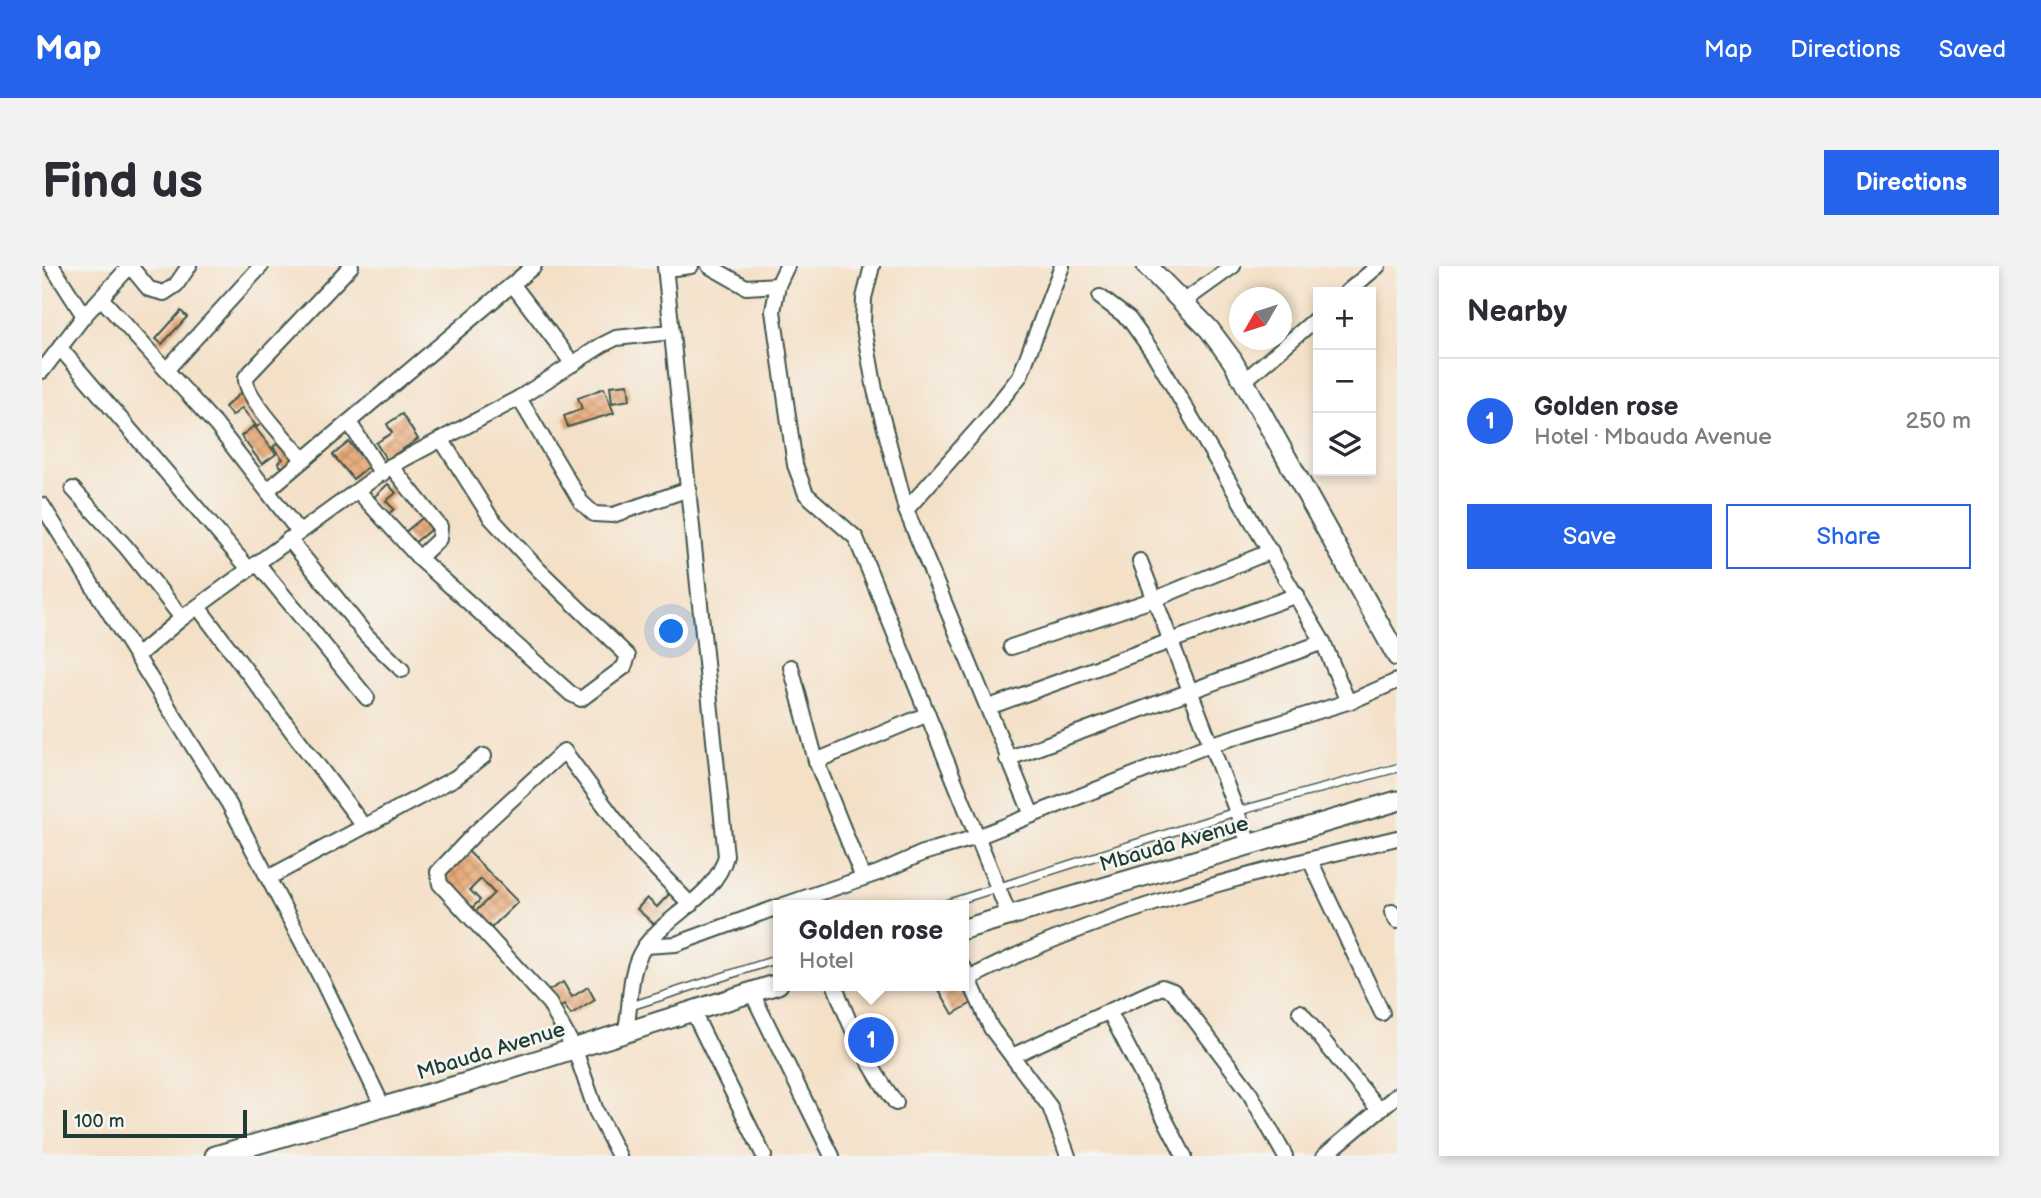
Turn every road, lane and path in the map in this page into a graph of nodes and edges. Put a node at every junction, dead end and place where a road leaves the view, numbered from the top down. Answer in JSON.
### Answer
{"nodes":[{"id":1,"x":52,"y":266,"type":"edge"},
{"id":2,"x":130,"y":266,"type":"edge"},
{"id":3,"x":189,"y":266,"type":"edge"},
{"id":4,"x":261,"y":266,"type":"edge"},
{"id":5,"x":351,"y":266,"type":"edge"},
{"id":6,"x":534,"y":266,"type":"edge"},
{"id":7,"x":691,"y":266,"type":"edge"},
{"id":8,"x":709,"y":266,"type":"edge"},
{"id":9,"x":787,"y":266,"type":"edge"},
{"id":10,"x":872,"y":266,"type":"edge"},
{"id":11,"x":1062,"y":266,"type":"edge"},
{"id":12,"x":1147,"y":266,"type":"edge"},
{"id":13,"x":1233,"y":266,"type":"edge"},
{"id":14,"x":1378,"y":266,"type":"edge"},
{"id":15,"x":666,"y":268,"type":"edge"},
{"id":16,"x":513,"y":285,"type":"junction"},
{"id":17,"x":778,"y":285,"type":"junction"},
{"id":18,"x":1353,"y":287,"type":"edge"},
{"id":19,"x":1100,"y":297,"type":"dead end"},
{"id":20,"x":101,"y":298,"type":"junction"},
{"id":21,"x":1183,"y":302,"type":"junction"},
{"id":22,"x":84,"y":316,"type":"junction"},
{"id":23,"x":1313,"y":321,"type":"edge"},
{"id":24,"x":671,"y":332,"type":"junction"},
{"id":25,"x":51,"y":353,"type":"edge"},
{"id":26,"x":573,"y":364,"type":"junction"},
{"id":27,"x":168,"y":368,"type":"junction"},
{"id":28,"x":42,"y":371,"type":"edge"},
{"id":29,"x":1244,"y":381,"type":"junction"},
{"id":30,"x":519,"y":398,"type":"junction"},
{"id":31,"x":349,"y":422,"type":"junction"},
{"id":32,"x":441,"y":439,"type":"junction"},
{"id":33,"x":303,"y":459,"type":"junction"},
{"id":34,"x":386,"y":470,"type":"junction"},
{"id":35,"x":73,"y":489,"type":"dead end"},
{"id":36,"x":269,"y":489,"type":"junction"},
{"id":37,"x":689,"y":489,"type":"junction"},
{"id":38,"x":358,"y":491,"type":"junction"},
{"id":39,"x":42,"y":505,"type":"edge"},
{"id":40,"x":906,"y":510,"type":"junction"},
{"id":41,"x":294,"y":536,"type":"junction"},
{"id":42,"x":1271,"y":551,"type":"junction"},
{"id":43,"x":419,"y":558,"type":"junction"},
{"id":44,"x":1140,"y":561,"type":"dead end"},
{"id":45,"x":253,"y":566,"type":"junction"},
{"id":46,"x":1297,"y":596,"type":"junction"},
{"id":47,"x":1154,"y":599,"type":"junction"},
{"id":48,"x":198,"y":607,"type":"junction"},
{"id":49,"x":182,"y":618,"type":"junction"},
{"id":50,"x":1170,"y":640,"type":"junction"},
{"id":51,"x":1323,"y":642,"type":"junction"},
{"id":52,"x":1010,"y":647,"type":"dead end"},
{"id":53,"x":138,"y":656,"type":"junction"},
{"id":54,"x":1397,"y":656,"type":"edge"},
{"id":55,"x":791,"y":667,"type":"dead end"},
{"id":56,"x":402,"y":670,"type":"dead end"},
{"id":57,"x":1397,"y":681,"type":"edge"},
{"id":58,"x":1190,"y":692,"type":"junction"},
{"id":59,"x":367,"y":698,"type":"dead end"},
{"id":60,"x":1348,"y":702,"type":"junction"},
{"id":61,"x":989,"y":707,"type":"junction"},
{"id":62,"x":928,"y":714,"type":"junction"},
{"id":63,"x":1209,"y":745,"type":"junction"},
{"id":64,"x":484,"y":756,"type":"dead end"},
{"id":65,"x":1007,"y":759,"type":"junction"},
{"id":66,"x":817,"y":761,"type":"junction"},
{"id":67,"x":1397,"y":768,"type":"edge"},
{"id":68,"x":1397,"y":801,"type":"edge"},
{"id":69,"x":1235,"y":812,"type":"junction"},
{"id":70,"x":1032,"y":815,"type":"junction"},
{"id":71,"x":363,"y":825,"type":"junction"},
{"id":72,"x":977,"y":837,"type":"junction"},
{"id":73,"x":1397,"y":838,"type":"edge"},
{"id":74,"x":1250,"y":846,"type":"junction"},
{"id":75,"x":1310,"y":860,"type":"junction"},
{"id":76,"x":268,"y":878,"type":"junction"},
{"id":77,"x":863,"y":878,"type":"junction"},
{"id":78,"x":999,"y":887,"type":"junction"},
{"id":79,"x":799,"y":900,"type":"edge"},
{"id":80,"x":959,"y":900,"type":"edge"},
{"id":81,"x":691,"y":905,"type":"junction"},
{"id":82,"x":773,"y":909,"type":"edge"},
{"id":83,"x":1009,"y":915,"type":"junction"},
{"id":84,"x":969,"y":927,"type":"edge"},
{"id":85,"x":645,"y":946,"type":"junction"},
{"id":86,"x":773,"y":961,"type":"edge"},
{"id":87,"x":969,"y":972,"type":"edge"},
{"id":88,"x":969,"y":980,"type":"edge"},
{"id":89,"x":773,"y":987,"type":"edge"},
{"id":90,"x":837,"y":991,"type":"edge"},
{"id":91,"x":752,"y":993,"type":"junction"},
{"id":92,"x":631,"y":1006,"type":"junction"},
{"id":93,"x":1109,"y":1011,"type":"junction"},
{"id":94,"x":1300,"y":1012,"type":"dead end"},
{"id":95,"x":694,"y":1013,"type":"junction"},
{"id":96,"x":1382,"y":1013,"type":"dead end"},
{"id":97,"x":625,"y":1034,"type":"junction"},
{"id":98,"x":575,"y":1050,"type":"junction"},
{"id":99,"x":1012,"y":1056,"type":"junction"},
{"id":100,"x":1397,"y":1095,"type":"edge"},
{"id":101,"x":896,"y":1102,"type":"dead end"},
{"id":102,"x":383,"y":1107,"type":"junction"},
{"id":103,"x":1379,"y":1110,"type":"junction"},
{"id":104,"x":215,"y":1156,"type":"edge"},
{"id":105,"x":619,"y":1156,"type":"edge"},
{"id":106,"x":764,"y":1156,"type":"edge"},
{"id":107,"x":832,"y":1156,"type":"edge"},
{"id":108,"x":1069,"y":1156,"type":"edge"},
{"id":109,"x":1184,"y":1156,"type":"edge"},
{"id":110,"x":1285,"y":1156,"type":"edge"},
{"id":111,"x":1324,"y":1156,"type":"edge"}],
"edges":[{"from":1,"to":22,"type":"street"},
{"from":2,"to":3,"type":"street"},
{"from":2,"to":20,"type":"street"},
{"from":4,"to":27,"type":"street"},
{"from":5,"to":33,"type":"street"},
{"from":6,"to":16,"type":"street"},
{"from":7,"to":15,"type":"street"},
{"from":8,"to":17,"type":"street"},
{"from":9,"to":17,"type":"street"},
{"from":10,"to":40,"type":"street"},
{"from":11,"to":40,"type":"street"},
{"from":12,"to":21,"type":"street"},
{"from":13,"to":21,"type":"street"},
{"from":14,"to":18,"type":"street"},
{"from":15,"to":24,"type":"street"},
{"from":16,"to":26,"type":"street"},
{"from":16,"to":31,"type":"street"},
{"from":17,"to":62,"type":"street"},
{"from":19,"to":42,"type":"street"},
{"from":20,"to":22,"type":"street"},
{"from":20,"to":27,"type":"street"},
{"from":21,"to":29,"type":"street"},
{"from":22,"to":25,"type":"street"},
{"from":23,"to":29,"type":"street"},
{"from":24,"to":26,"type":"street"},
{"from":24,"to":37,"type":"street"},
{"from":25,"to":28,"type":"street"},
{"from":25,"to":45,"type":"street"},
{"from":26,"to":30,"type":"street"},
{"from":27,"to":36,"type":"street"},
{"from":29,"to":54,"type":"street"},
{"from":30,"to":32,"type":"street"},
{"from":30,"to":37,"type":"street"},
{"from":31,"to":33,"type":"street"},
{"from":31,"to":34,"type":"street"},
{"from":32,"to":34,"type":"street"},
{"from":32,"to":43,"type":"street"},
{"from":33,"to":36,"type":"street"},
{"from":34,"to":38,"type":"street"},
{"from":34,"to":43,"type":"street"},
{"from":35,"to":49,"type":"street"},
{"from":36,"to":41,"type":"street"},
{"from":37,"to":81,"type":"street"},
{"from":38,"to":41,"type":"street"},
{"from":38,"to":43,"type":"street"},
{"from":39,"to":53,"type":"street"},
{"from":40,"to":61,"type":"street"},
{"from":41,"to":45,"type":"street"},
{"from":41,"to":56,"type":"street"},
{"from":42,"to":46,"type":"street"},
{"from":42,"to":47,"type":"street"},
{"from":44,"to":47,"type":"street"},
{"from":45,"to":48,"type":"street"},
{"from":45,"to":59,"type":"street"},
{"from":46,"to":50,"type":"street"},
{"from":46,"to":51,"type":"street"},
{"from":47,"to":50,"type":"street"},
{"from":47,"to":52,"type":"street"},
{"from":48,"to":49,"type":"street"},
{"from":48,"to":71,"type":"street"},
{"from":49,"to":53,"type":"street"},
{"from":50,"to":58,"type":"street"},
{"from":50,"to":61,"type":"street"},
{"from":51,"to":58,"type":"street"},
{"from":51,"to":60,"type":"street"},
{"from":53,"to":76,"type":"street"},
{"from":55,"to":66,"type":"street"},
{"from":57,"to":60,"type":"street"},
{"from":58,"to":63,"type":"street"},
{"from":58,"to":65,"type":"street"},
{"from":60,"to":63,"type":"street"},
{"from":61,"to":65,"type":"street"},
{"from":62,"to":66,"type":"street"},
{"from":62,"to":72,"type":"street"},
{"from":63,"to":69,"type":"street"},
{"from":63,"to":70,"type":"street"},
{"from":64,"to":71,"type":"street"},
{"from":65,"to":70,"type":"street"},
{"from":66,"to":77,"type":"street"},
{"from":67,"to":69,"type":"lane"},
{"from":68,"to":74,"type":"street","name":"Mbauda Avenue"},
{"from":69,"to":74,"type":"street"},
{"from":69,"to":78,"type":"lane"},
{"from":70,"to":72,"type":"street"},
{"from":71,"to":76,"type":"street"},
{"from":72,"to":77,"type":"street"},
{"from":72,"to":78,"type":"street"},
{"from":73,"to":75,"type":"street"},
{"from":74,"to":83,"type":"street","name":"Mbauda Avenue"},
{"from":75,"to":87,"type":"street"},
{"from":75,"to":96,"type":"street"},
{"from":76,"to":102,"type":"street"},
{"from":77,"to":79,"type":"street"},
{"from":78,"to":80,"type":"lane"},
{"from":78,"to":83,"type":"street"},
{"from":81,"to":85,"type":"street"},
{"from":81,"to":98,"type":"street"},
{"from":82,"to":85,"type":"street"},
{"from":83,"to":84,"type":"street","name":"Mbauda Avenue"},
{"from":85,"to":92,"type":"street"},
{"from":86,"to":92,"type":"lane"},
{"from":88,"to":99,"type":"street"},
{"from":89,"to":91,"type":"street","name":"Mbauda Avenue"},
{"from":90,"to":101,"type":"street"},
{"from":91,"to":95,"type":"street","name":"Mbauda Avenue"},
{"from":91,"to":107,"type":"street"},
{"from":92,"to":97,"type":"street"},
{"from":93,"to":99,"type":"street"},
{"from":93,"to":109,"type":"street"},
{"from":93,"to":110,"type":"street"},
{"from":94,"to":103,"type":"street"},
{"from":95,"to":97,"type":"street","name":"Mbauda Avenue"},
{"from":95,"to":106,"type":"street"},
{"from":97,"to":98,"type":"street","name":"Mbauda Avenue"},
{"from":98,"to":102,"type":"street","name":"Mbauda Avenue"},
{"from":98,"to":105,"type":"street"},
{"from":99,"to":108,"type":"street"},
{"from":100,"to":103,"type":"street"},
{"from":102,"to":104,"type":"street","name":"Mbauda Avenue"},
{"from":103,"to":111,"type":"street"}]}
